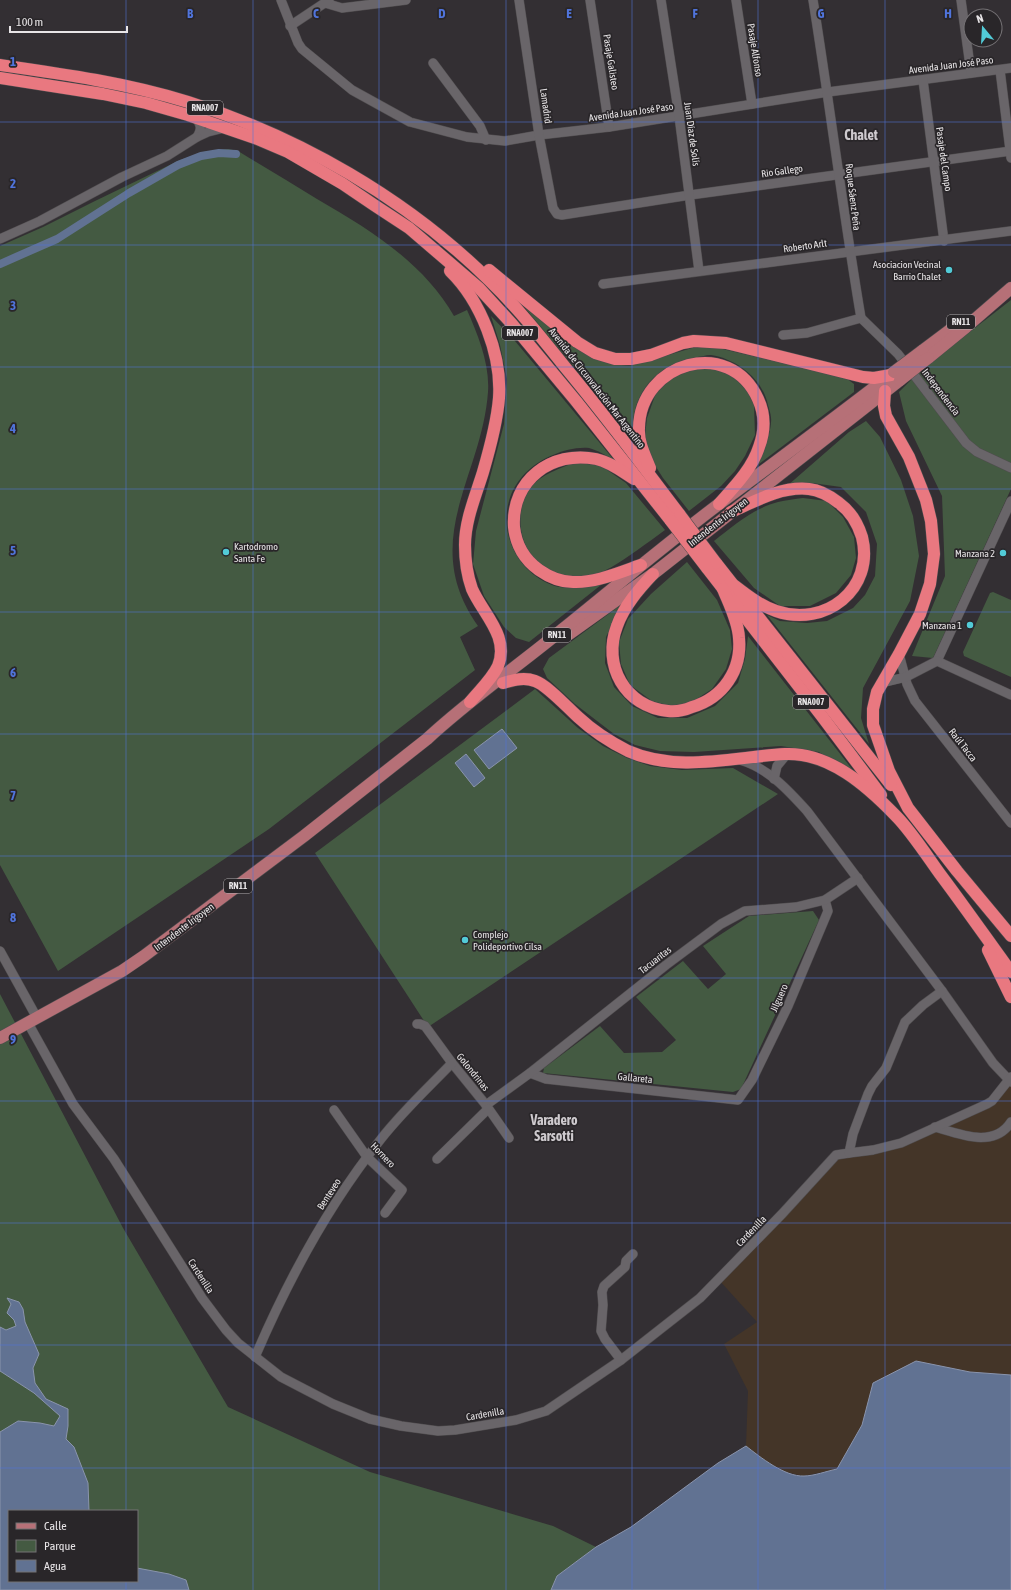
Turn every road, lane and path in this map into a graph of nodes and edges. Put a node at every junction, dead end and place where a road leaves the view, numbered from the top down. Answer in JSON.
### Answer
{"nodes":[{"id":1,"x":281,"y":0,"type":"edge"},
{"id":2,"x":406,"y":0,"type":"edge"},
{"id":3,"x":519,"y":0,"type":"edge"},
{"id":4,"x":590,"y":0,"type":"edge"},
{"id":5,"x":662,"y":0,"type":"edge"},
{"id":6,"x":736,"y":0,"type":"edge"},
{"id":7,"x":813,"y":0,"type":"edge"},
{"id":8,"x":961,"y":0,"type":"edge"},
{"id":9,"x":326,"y":1,"type":"edge"},
{"id":10,"x":290,"y":26,"type":"junction"},
{"id":11,"x":433,"y":63,"type":"dead end"},
{"id":12,"x":0,"y":65,"type":"edge"},
{"id":13,"x":1011,"y":68,"type":"edge"},
{"id":14,"x":1000,"y":70,"type":"junction"},
{"id":15,"x":971,"y":73,"type":"junction"},
{"id":16,"x":0,"y":78,"type":"edge"},
{"id":17,"x":923,"y":80,"type":"junction"},
{"id":18,"x":828,"y":92,"type":"junction"},
{"id":19,"x":752,"y":104,"type":"junction"},
{"id":20,"x":679,"y":116,"type":"junction"},
{"id":21,"x":196,"y":118,"type":"junction"},
{"id":22,"x":609,"y":127,"type":"junction"},
{"id":23,"x":225,"y":128,"type":"junction"},
{"id":24,"x":539,"y":135,"type":"junction"},
{"id":25,"x":197,"y":137,"type":"junction"},
{"id":26,"x":486,"y":140,"type":"junction"},
{"id":27,"x":1011,"y":153,"type":"edge"},
{"id":28,"x":933,"y":161,"type":"junction"},
{"id":29,"x":840,"y":174,"type":"junction"},
{"id":30,"x":690,"y":195,"type":"junction"},
{"id":31,"x":374,"y":205,"type":"junction"},
{"id":32,"x":557,"y":214,"type":"joint"},
{"id":33,"x":415,"y":216,"type":"junction"},
{"id":34,"x":1011,"y":231,"type":"edge"},
{"id":35,"x":0,"y":239,"type":"edge"},
{"id":36,"x":944,"y":240,"type":"junction"},
{"id":37,"x":849,"y":251,"type":"junction"},
{"id":38,"x":699,"y":271,"type":"junction"},
{"id":39,"x":603,"y":284,"type":"dead end"},
{"id":40,"x":1006,"y":291,"type":"edge"},
{"id":41,"x":860,"y":318,"type":"junction"},
{"id":42,"x":783,"y":335,"type":"dead end"},
{"id":43,"x":895,"y":375,"type":"junction"},
{"id":44,"x":885,"y":391,"type":"junction"},
{"id":45,"x":1011,"y":468,"type":"edge"},
{"id":46,"x":657,"y":484,"type":"junction"},
{"id":47,"x":643,"y":485,"type":"junction"},
{"id":48,"x":1011,"y":501,"type":"edge"},
{"id":49,"x":719,"y":504,"type":"junction"},
{"id":50,"x":731,"y":512,"type":"junction"},
{"id":51,"x":675,"y":518,"type":"junction"},
{"id":52,"x":641,"y":565,"type":"junction"},
{"id":53,"x":711,"y":565,"type":"junction"},
{"id":54,"x":653,"y":574,"type":"junction"},
{"id":55,"x":735,"y":586,"type":"junction"},
{"id":56,"x":723,"y":589,"type":"junction"},
{"id":57,"x":899,"y":654,"type":"junction"},
{"id":58,"x":937,"y":661,"type":"junction"},
{"id":59,"x":906,"y":677,"type":"junction"},
{"id":60,"x":503,"y":683,"type":"junction"},
{"id":61,"x":882,"y":683,"type":"junction"},
{"id":62,"x":1011,"y":695,"type":"edge"},
{"id":63,"x":470,"y":702,"type":"junction"},
{"id":64,"x":427,"y":740,"type":"junction"},
{"id":65,"x":787,"y":754,"type":"junction"},
{"id":66,"x":734,"y":759,"type":"junction"},
{"id":67,"x":774,"y":778,"type":"junction"},
{"id":68,"x":908,"y":808,"type":"junction"},
{"id":69,"x":897,"y":817,"type":"junction"},
{"id":70,"x":1011,"y":823,"type":"edge"},
{"id":71,"x":858,"y":878,"type":"junction"},
{"id":72,"x":826,"y":900,"type":"junction"},
{"id":73,"x":974,"y":920,"type":"junction"},
{"id":74,"x":1000,"y":923,"type":"junction"},
{"id":75,"x":1011,"y":932,"type":"edge"},
{"id":76,"x":1011,"y":936,"type":"edge"},
{"id":77,"x":0,"y":951,"type":"edge"},
{"id":78,"x":1011,"y":972,"type":"edge"},
{"id":79,"x":942,"y":991,"type":"junction"},
{"id":80,"x":1011,"y":997,"type":"edge"},
{"id":81,"x":32,"y":1020,"type":"junction"},
{"id":82,"x":417,"y":1024,"type":"dead end"},
{"id":83,"x":2,"y":1037,"type":"edge"},
{"id":84,"x":452,"y":1063,"type":"junction"},
{"id":85,"x":530,"y":1073,"type":"junction"},
{"id":86,"x":1010,"y":1080,"type":"edge"},
{"id":87,"x":738,"y":1100,"type":"joint"},
{"id":88,"x":487,"y":1107,"type":"junction"},
{"id":89,"x":334,"y":1110,"type":"dead end"},
{"id":90,"x":1011,"y":1122,"type":"edge"},
{"id":91,"x":935,"y":1127,"type":"junction"},
{"id":92,"x":508,"y":1138,"type":"dead end"},
{"id":93,"x":849,"y":1153,"type":"junction"},
{"id":94,"x":367,"y":1157,"type":"junction"},
{"id":95,"x":438,"y":1159,"type":"dead end"},
{"id":96,"x":385,"y":1213,"type":"dead end"},
{"id":97,"x":633,"y":1254,"type":"dead end"},
{"id":98,"x":255,"y":1357,"type":"junction"},
{"id":99,"x":621,"y":1360,"type":"junction"}],
"edges":[{"from":1,"to":10,"type":"street","name":"Avenida Juan José Paso"},
{"from":2,"to":9,"type":"street"},
{"from":3,"to":24,"type":"street","name":"Lamadrid"},
{"from":4,"to":22,"type":"street","name":"Pasaje Galisteo"},
{"from":5,"to":20,"type":"street","name":"Juan Díaz de Solís"},
{"from":6,"to":19,"type":"street","name":"Pasaje Alfonso"},
{"from":7,"to":18,"type":"street","name":"Roque Sáenz Peña"},
{"from":8,"to":15,"type":"street"},
{"from":9,"to":10,"type":"street"},
{"from":10,"to":26,"type":"street","name":"Avenida Juan José Paso"},
{"from":11,"to":26,"type":"street"},
{"from":12,"to":33,"type":"highway","name":"Avenida de Circunvalación Mar Argentino","number":"RNA007"},
{"from":13,"to":14,"type":"street","name":"Avenida Juan José Paso"},
{"from":14,"to":15,"type":"street","name":"Avenida Juan José Paso"},
{"from":14,"to":27,"type":"street"},
{"from":15,"to":17,"type":"street","name":"Avenida Juan José Paso"},
{"from":16,"to":21,"type":"highway","number":"RNA007"},
{"from":17,"to":18,"type":"street","name":"Avenida Juan José Paso"},
{"from":17,"to":28,"type":"street","name":"Pasaje del Campo"},
{"from":18,"to":19,"type":"street","name":"Avenida Juan José Paso"},
{"from":18,"to":29,"type":"street","name":"Roque Sáenz Peña"},
{"from":19,"to":20,"type":"street","name":"Avenida Juan José Paso"},
{"from":20,"to":22,"type":"street","name":"Avenida Juan José Paso"},
{"from":20,"to":30,"type":"street","name":"Juan Díaz de Solís"},
{"from":21,"to":23,"type":"highway","number":"RNA007"},
{"from":21,"to":25,"type":"street"},
{"from":22,"to":24,"type":"street","name":"Avenida Juan José Paso"},
{"from":23,"to":25,"type":"street"},
{"from":23,"to":31,"type":"highway","number":"RNA007"},
{"from":24,"to":26,"type":"street","name":"Avenida Juan José Paso"},
{"from":24,"to":32,"type":"street","name":"Lamadrid"},
{"from":25,"to":35,"type":"street"},
{"from":27,"to":28,"type":"street","name":"Rio Gallego"},
{"from":28,"to":29,"type":"street","name":"Rio Gallego"},
{"from":28,"to":36,"type":"street","name":"Pasaje del Campo"},
{"from":29,"to":30,"type":"street","name":"Rio Gallego"},
{"from":29,"to":37,"type":"street","name":"Roque Sáenz Peña"},
{"from":30,"to":32,"type":"street","name":"Rio Gallego"},
{"from":30,"to":38,"type":"street","name":"Juan Díaz de Solís"},
{"from":31,"to":47,"type":"highway","name":"Avenida de Circunvalación Mar Argentino","number":"RNA007"},
{"from":31,"to":63,"type":"highway"},
{"from":33,"to":43,"type":"highway"},
{"from":33,"to":46,"type":"highway","name":"Avenida de Circunvalación Mar Argentino","number":"RNA007"},
{"from":34,"to":36,"type":"street","name":"Roberto Arlt"},
{"from":36,"to":37,"type":"street","name":"Roberto Arlt"},
{"from":37,"to":38,"type":"street","name":"Roberto Arlt"},
{"from":37,"to":41,"type":"street","name":"Roque Sáenz Peña"},
{"from":38,"to":39,"type":"street","name":"Roberto Arlt"},
{"from":40,"to":43,"type":"main road","name":"Intendente Irigoyen","number":"RN11","bridge":true},
{"from":41,"to":42,"type":"street"},
{"from":41,"to":45,"type":"street","name":"Independencia"},
{"from":43,"to":44,"type":"main road","name":"Intendente Irigoyen","number":"RN11"},
{"from":43,"to":49,"type":"main road","name":"Intendente Irigoyen","number":"RN11"},
{"from":44,"to":50,"type":"main road","name":"Intendente Irigoyen","number":"RN11"},
{"from":44,"to":57,"type":"highway"},
{"from":46,"to":49,"type":"highway"},
{"from":46,"to":51,"type":"highway","name":"Avenida de Circunvalación Mar Argentino","number":"RNA007"},
{"from":47,"to":51,"type":"highway","name":"Avenida de Circunvalación Mar Argentino","number":"RNA007"},
{"from":47,"to":52,"type":"highway"},
{"from":48,"to":58,"type":"street"},
{"from":49,"to":52,"type":"main road","name":"Intendente Irigoyen","number":"RN11"},
{"from":50,"to":54,"type":"main road","name":"Intendente Irigoyen","number":"RN11"},
{"from":50,"to":55,"type":"highway"},
{"from":51,"to":53,"type":"highway","name":"Avenida de Circunvalación Mar Argentino","number":"RNA007","bridge":true},
{"from":52,"to":63,"type":"main road","name":"Intendente Irigoyen","number":"RN11"},
{"from":53,"to":55,"type":"highway","name":"Avenida de Circunvalación Mar Argentino","number":"RNA007"},
{"from":53,"to":56,"type":"highway","name":"Avenida de Circunvalación Mar Argentino","number":"RNA007"},
{"from":54,"to":56,"type":"highway"},
{"from":54,"to":60,"type":"main road","name":"Intendente Irigoyen","number":"RN11"},
{"from":55,"to":68,"type":"highway","number":"RNA007"},
{"from":56,"to":69,"type":"highway","number":"RNA007"},
{"from":57,"to":59,"type":"street","name":"Raúl Tacca"},
{"from":57,"to":61,"type":"highway"},
{"from":58,"to":59,"type":"street"},
{"from":58,"to":62,"type":"street"},
{"from":59,"to":61,"type":"street"},
{"from":59,"to":70,"type":"street","name":"Raúl Tacca"},
{"from":60,"to":64,"type":"main road","name":"Intendente Irigoyen","number":"RN11"},
{"from":60,"to":66,"type":"highway"},
{"from":61,"to":68,"type":"highway"},
{"from":63,"to":64,"type":"main road","name":"Intendente Irigoyen","number":"RN11"},
{"from":64,"to":81,"type":"main road","name":"Intendente Irigoyen","number":"RN11"},
{"from":65,"to":66,"type":"highway"},
{"from":65,"to":67,"type":"street"},
{"from":65,"to":69,"type":"highway"},
{"from":66,"to":67,"type":"street"},
{"from":67,"to":71,"type":"street"},
{"from":68,"to":74,"type":"highway","number":"RNA007"},
{"from":69,"to":73,"type":"highway","number":"RNA007"},
{"from":71,"to":72,"type":"street","name":"Tacuaritas"},
{"from":71,"to":79,"type":"street"},
{"from":72,"to":85,"type":"street","name":"Tacuaritas"},
{"from":72,"to":87,"type":"street","name":"Jilguero"},
{"from":73,"to":78,"type":"highway","number":"RNA007"},
{"from":73,"to":80,"type":"highway","number":"RNA007"},
{"from":74,"to":75,"type":"highway","number":"RNA007"},
{"from":74,"to":76,"type":"highway","number":"RNA007"},
{"from":77,"to":81,"type":"street","name":"Cardenilla"},
{"from":79,"to":86,"type":"street"},
{"from":79,"to":93,"type":"street"},
{"from":81,"to":83,"type":"main road","name":"Intendente Irigoyen","number":"RN11"},
{"from":81,"to":98,"type":"street","name":"Cardenilla"},
{"from":82,"to":84,"type":"street","name":"Golondrinas"},
{"from":84,"to":88,"type":"street","name":"Golondrinas"},
{"from":84,"to":94,"type":"street","name":"Benteveo"},
{"from":85,"to":87,"type":"street","name":"Gallareta"},
{"from":85,"to":88,"type":"street","name":"Tacuaritas"},
{"from":86,"to":91,"type":"street","name":"Cardenilla"},
{"from":88,"to":92,"type":"street","name":"Golondrinas"},
{"from":88,"to":95,"type":"street","name":"Tacuaritas"},
{"from":89,"to":94,"type":"street","name":"Hornero"},
{"from":90,"to":91,"type":"street"},
{"from":91,"to":93,"type":"street","name":"Cardenilla"},
{"from":93,"to":99,"type":"street","name":"Cardenilla"},
{"from":94,"to":96,"type":"street","name":"Hornero"},
{"from":94,"to":98,"type":"street","name":"Benteveo"},
{"from":97,"to":99,"type":"street"},
{"from":98,"to":99,"type":"street","name":"Cardenilla"}]}
